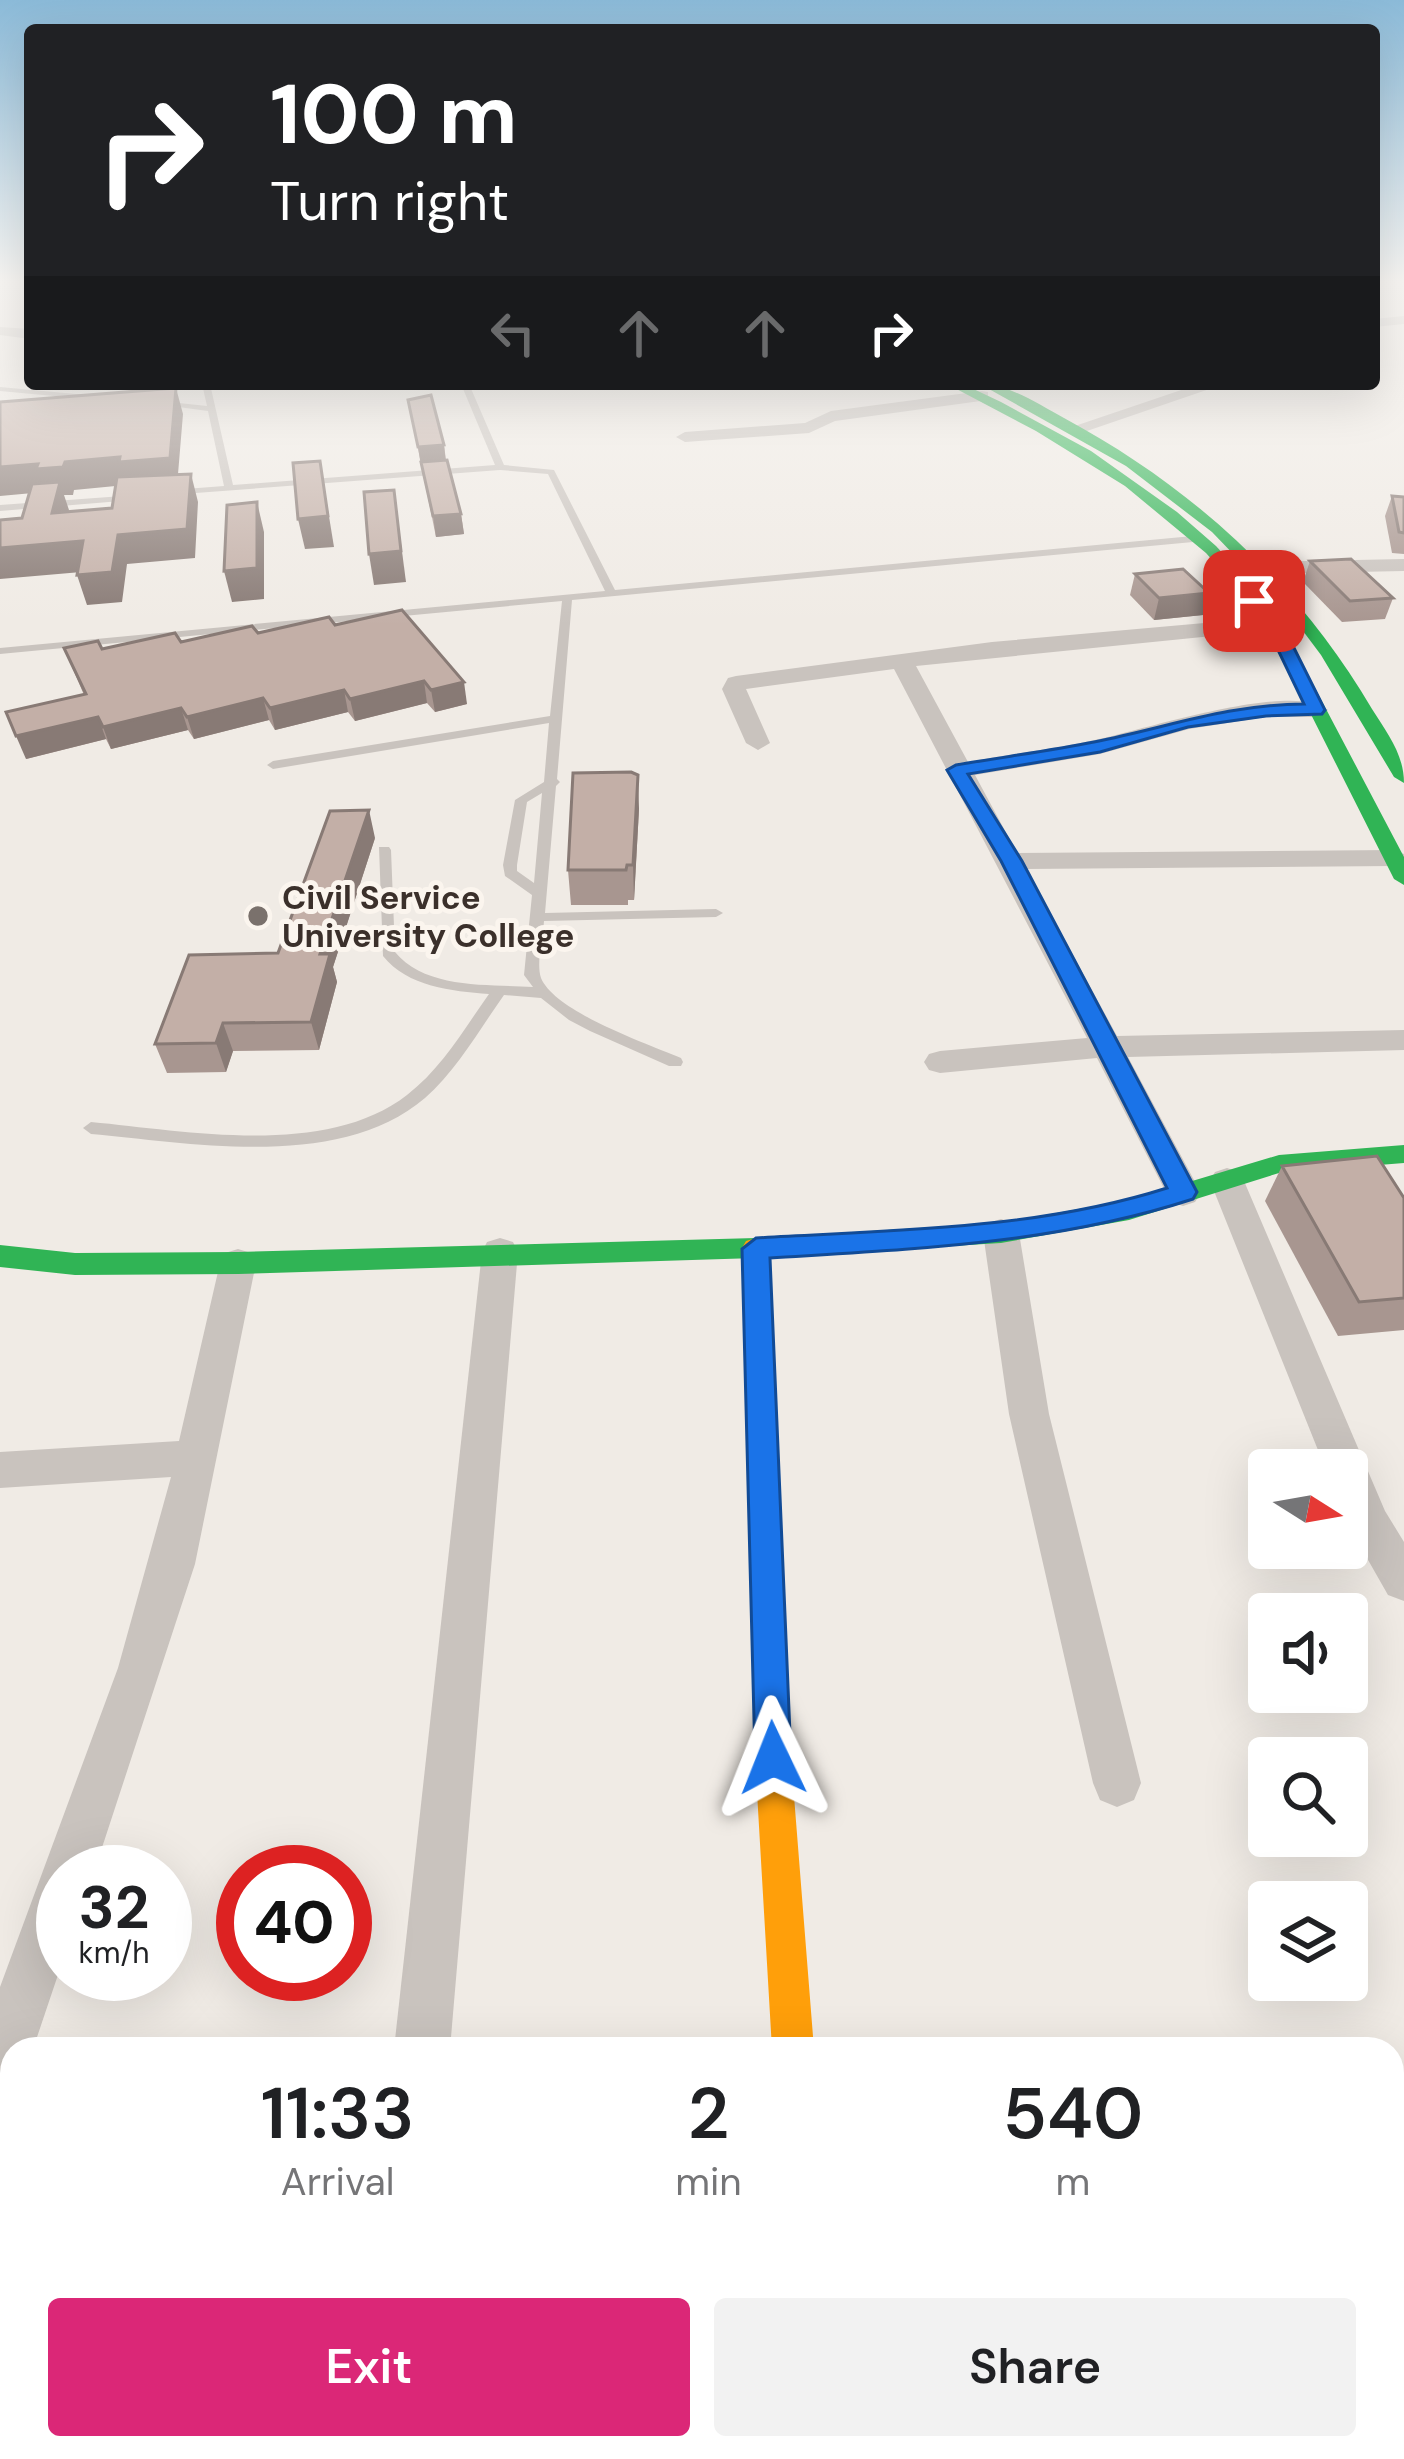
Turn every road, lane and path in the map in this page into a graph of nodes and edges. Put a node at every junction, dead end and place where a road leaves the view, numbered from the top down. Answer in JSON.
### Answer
{"nodes":[{"id":1,"x":68,"y":395,"type":"edge"},
{"id":2,"x":208,"y":395,"type":"edge"},
{"id":3,"x":470,"y":395,"type":"edge"},
{"id":4,"x":953,"y":395,"type":"edge"},
{"id":5,"x":1002,"y":395,"type":"edge"},
{"id":6,"x":1182,"y":395,"type":"edge"},
{"id":7,"x":107,"y":398,"type":"edge"},
{"id":8,"x":149,"y":403,"type":"edge"},
{"id":9,"x":210,"y":409,"type":"junction"},
{"id":10,"x":1035,"y":414,"type":"junction"},
{"id":11,"x":1078,"y":428,"type":"junction"},
{"id":12,"x":685,"y":437,"type":"dead end"},
{"id":13,"x":500,"y":466,"type":"junction"},
{"id":14,"x":229,"y":489,"type":"junction"},
{"id":15,"x":160,"y":494,"type":"edge"},
{"id":16,"x":137,"y":496,"type":"edge"},
{"id":17,"x":0,"y":508,"type":"edge"},
{"id":18,"x":1193,"y":539,"type":"junction"},
{"id":19,"x":1404,"y":565,"type":"edge"},
{"id":20,"x":1263,"y":568,"type":"junction"},
{"id":21,"x":612,"y":594,"type":"junction"},
{"id":22,"x":567,"y":600,"type":"junction"},
{"id":23,"x":1274,"y":624,"type":"junction"},
{"id":24,"x":0,"y":651,"type":"edge"},
{"id":25,"x":902,"y":662,"type":"junction"},
{"id":26,"x":1316,"y":710,"type":"junction"},
{"id":27,"x":558,"y":718,"type":"junction"},
{"id":28,"x":758,"y":743,"type":"dead end"},
{"id":29,"x":273,"y":765,"type":"dead end"},
{"id":30,"x":956,"y":770,"type":"junction"},
{"id":31,"x":1404,"y":778,"type":"edge"},
{"id":32,"x":554,"y":782,"type":"junction"},
{"id":33,"x":383,"y":850,"type":"dead end"},
{"id":34,"x":1012,"y":861,"type":"junction"},
{"id":35,"x":1398,"y":868,"type":"edge"},
{"id":36,"x":539,"y":893,"type":"junction"},
{"id":37,"x":716,"y":913,"type":"dead end"},
{"id":38,"x":537,"y":917,"type":"junction"},
{"id":39,"x":501,"y":988,"type":"junction"},
{"id":40,"x":540,"y":993,"type":"junction"},
{"id":41,"x":1404,"y":1040,"type":"edge"},
{"id":42,"x":1107,"y":1047,"type":"junction"},
{"id":43,"x":940,"y":1061,"type":"dead end"},
{"id":44,"x":675,"y":1062,"type":"dead end"},
{"id":45,"x":91,"y":1128,"type":"dead end"},
{"id":46,"x":1404,"y":1154,"type":"edge"},
{"id":47,"x":1227,"y":1181,"type":"junction"},
{"id":48,"x":1183,"y":1192,"type":"junction"},
{"id":49,"x":1001,"y":1233,"type":"junction"},
{"id":50,"x":756,"y":1249,"type":"junction"},
{"id":51,"x":500,"y":1252,"type":"junction"},
{"id":52,"x":0,"y":1256,"type":"edge"},
{"id":53,"x":238,"y":1263,"type":"junction"},
{"id":54,"x":1338,"y":1449,"type":"edge"},
{"id":55,"x":196,"y":1458,"type":"junction"},
{"id":56,"x":0,"y":1470,"type":"edge"},
{"id":57,"x":1368,"y":1522,"type":"edge"},
{"id":58,"x":1404,"y":1581,"type":"edge"},
{"id":59,"x":1117,"y":1783,"type":"dead end"},
{"id":60,"x":78,"y":1845,"type":"edge"},
{"id":61,"x":36,"y":1961,"type":"edge"},
{"id":62,"x":9,"y":2037,"type":"edge"},
{"id":63,"x":423,"y":2037,"type":"edge"},
{"id":64,"x":792,"y":2037,"type":"edge"}],
"edges":[{"from":1,"to":7,"type":"lane"},
{"from":2,"to":9,"type":"lane"},
{"from":3,"to":13,"type":"lane"},
{"from":4,"to":12,"type":"street"},
{"from":5,"to":10,"type":"street"},
{"from":6,"to":11,"type":"street"},
{"from":8,"to":9,"type":"lane"},
{"from":9,"to":14,"type":"lane"},
{"from":10,"to":11,"type":"street"},
{"from":10,"to":18,"type":"street"},
{"from":11,"to":20,"type":"street"},
{"from":13,"to":14,"type":"lane"},
{"from":13,"to":21,"type":"lane"},
{"from":14,"to":15,"type":"lane"},
{"from":16,"to":17,"type":"lane"},
{"from":18,"to":21,"type":"lane"},
{"from":18,"to":23,"type":"street"},
{"from":19,"to":20,"type":"street"},
{"from":20,"to":31,"type":"street"},
{"from":21,"to":22,"type":"lane"},
{"from":22,"to":24,"type":"lane"},
{"from":22,"to":27,"type":"lane"},
{"from":23,"to":25,"type":"street"},
{"from":23,"to":26,"type":"street"},
{"from":25,"to":28,"type":"street"},
{"from":25,"to":30,"type":"street"},
{"from":26,"to":30,"type":"street"},
{"from":26,"to":35,"type":"street"},
{"from":27,"to":29,"type":"lane"},
{"from":27,"to":32,"type":"lane"},
{"from":30,"to":34,"type":"street"},
{"from":32,"to":36,"type":"lane"},
{"from":32,"to":36,"type":"lane"},
{"from":33,"to":39,"type":"lane"},
{"from":34,"to":35,"type":"street"},
{"from":34,"to":42,"type":"street"},
{"from":36,"to":38,"type":"lane"},
{"from":37,"to":38,"type":"lane"},
{"from":38,"to":40,"type":"lane"},
{"from":39,"to":40,"type":"lane"},
{"from":39,"to":45,"type":"lane"},
{"from":40,"to":44,"type":"lane"},
{"from":41,"to":42,"type":"street"},
{"from":42,"to":43,"type":"street"},
{"from":42,"to":48,"type":"street"},
{"from":46,"to":47,"type":"street"},
{"from":47,"to":48,"type":"street"},
{"from":47,"to":54,"type":"street"},
{"from":48,"to":49,"type":"street"},
{"from":49,"to":50,"type":"street"},
{"from":49,"to":59,"type":"street"},
{"from":50,"to":51,"type":"street"},
{"from":50,"to":64,"type":"street"},
{"from":51,"to":53,"type":"street"},
{"from":51,"to":63,"type":"street"},
{"from":52,"to":53,"type":"street"},
{"from":53,"to":55,"type":"street"},
{"from":55,"to":56,"type":"street"},
{"from":55,"to":60,"type":"street"},
{"from":57,"to":58,"type":"street"},
{"from":61,"to":62,"type":"street"}]}
